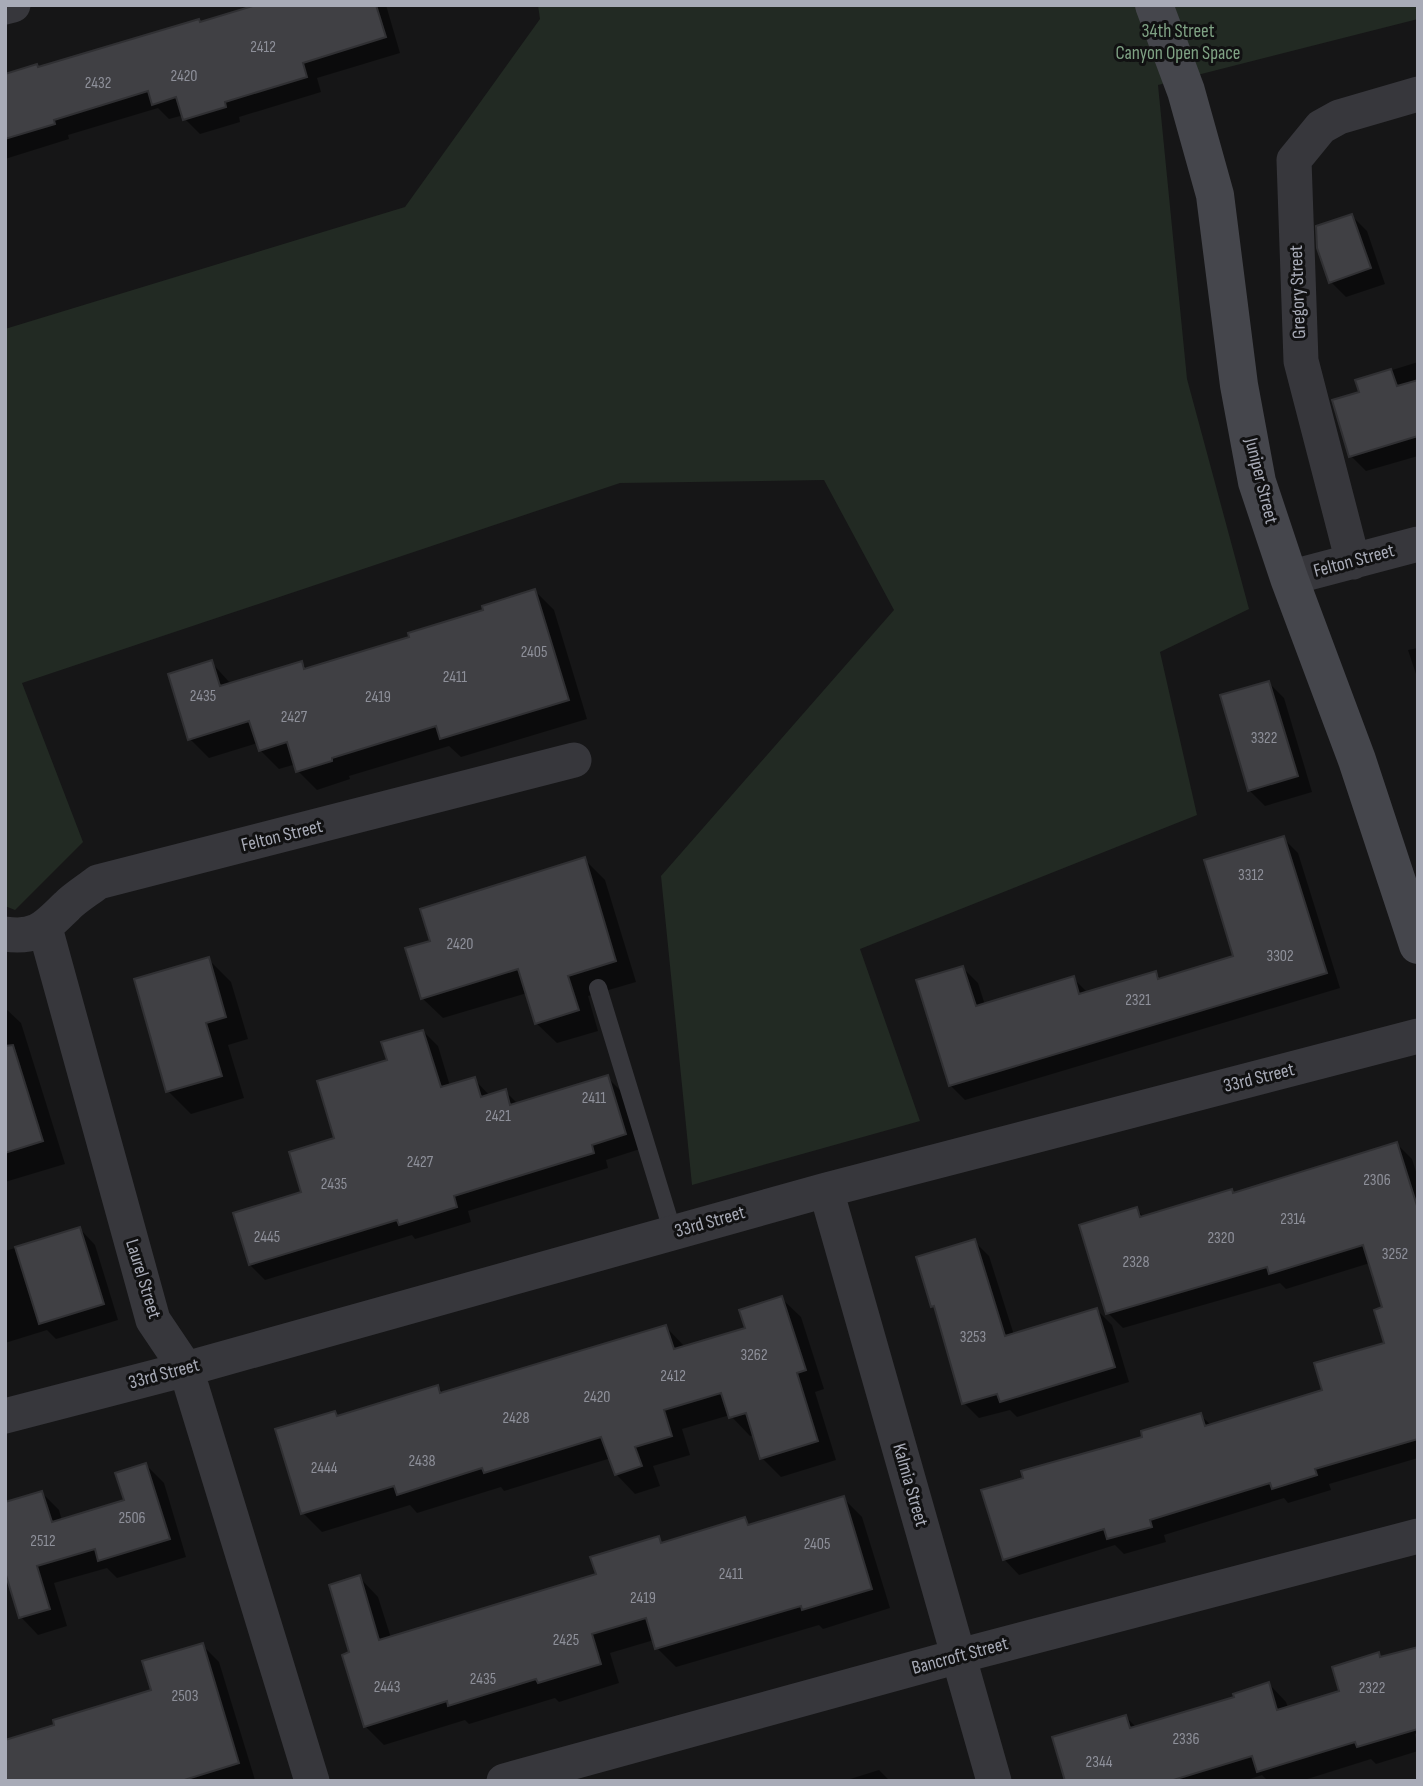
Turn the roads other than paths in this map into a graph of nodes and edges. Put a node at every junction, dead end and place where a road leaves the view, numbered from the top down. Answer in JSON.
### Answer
{"nodes":[{"id":1,"x":13,"y":5,"type":"edge"},
{"id":2,"x":1154,"y":5,"type":"edge"},
{"id":3,"x":5,"y":8,"type":"edge"},
{"id":4,"x":1418,"y":94,"type":"edge"},
{"id":5,"x":1418,"y":544,"type":"edge"},
{"id":6,"x":1353,"y":562,"type":"junction"},
{"id":7,"x":1289,"y":578,"type":"junction"},
{"id":8,"x":574,"y":760,"type":"dead end"},
{"id":9,"x":45,"y":928,"type":"junction"},
{"id":10,"x":5,"y":934,"type":"edge"},
{"id":11,"x":1418,"y":944,"type":"edge"},
{"id":12,"x":598,"y":988,"type":"dead end"},
{"id":13,"x":1418,"y":1036,"type":"edge"},
{"id":14,"x":826,"y":1190,"type":"junction"},
{"id":15,"x":673,"y":1233,"type":"junction"},
{"id":16,"x":186,"y":1369,"type":"junction"},
{"id":17,"x":5,"y":1416,"type":"edge"},
{"id":18,"x":1418,"y":1536,"type":"edge"},
{"id":19,"x":959,"y":1656,"type":"junction"},
{"id":20,"x":312,"y":1781,"type":"edge"},
{"id":21,"x":504,"y":1781,"type":"edge"},
{"id":22,"x":994,"y":1781,"type":"edge"}],
"edges":[{"from":1,"to":3,"type":"street"},
{"from":2,"to":7,"type":"street","name":"Juniper Street"},
{"from":4,"to":6,"type":"street","name":"Gregory Street"},
{"from":5,"to":6,"type":"street","name":"Felton Street"},
{"from":6,"to":7,"type":"street","name":"Felton Street"},
{"from":7,"to":11,"type":"street","name":"Juniper Street"},
{"from":8,"to":9,"type":"street","name":"Felton Street"},
{"from":9,"to":10,"type":"street"},
{"from":9,"to":16,"type":"street","name":"Laurel Street"},
{"from":12,"to":15,"type":"lane"},
{"from":13,"to":14,"type":"street","name":"33rd Street"},
{"from":14,"to":15,"type":"street","name":"33rd Street"},
{"from":14,"to":19,"type":"street","name":"Kalmia Street"},
{"from":15,"to":16,"type":"street","name":"33rd Street"},
{"from":16,"to":17,"type":"street","name":"33rd Street"},
{"from":16,"to":20,"type":"street","name":"Laurel Street"},
{"from":18,"to":19,"type":"street","name":"Bancroft Street"},
{"from":19,"to":21,"type":"street","name":"Bancroft Street"},
{"from":19,"to":22,"type":"street","name":"Kalmia Street"}]}
